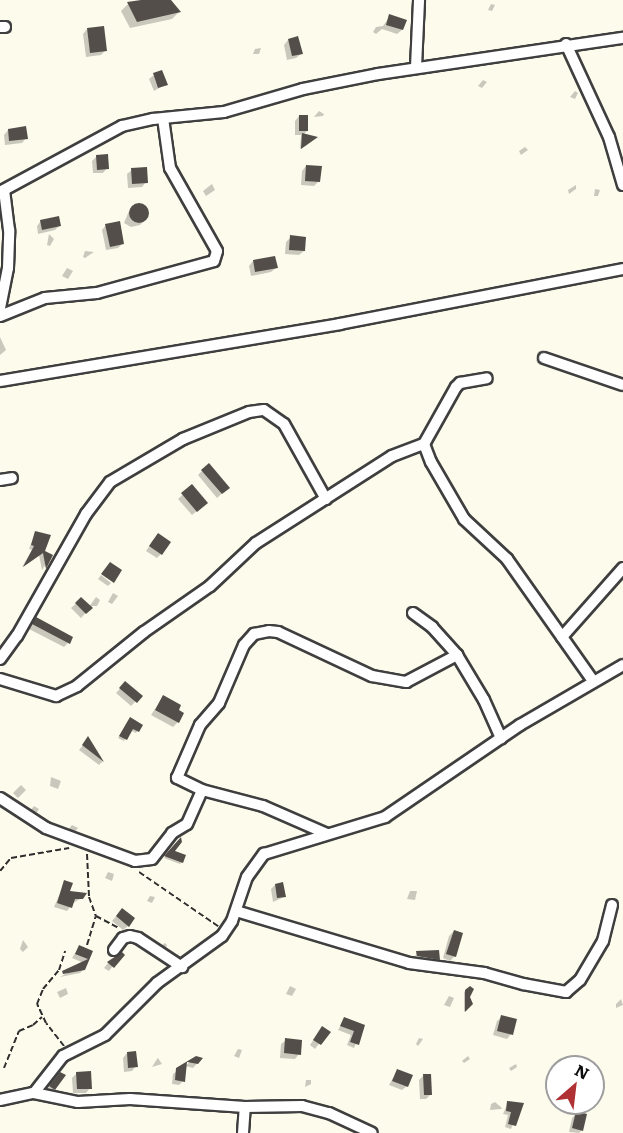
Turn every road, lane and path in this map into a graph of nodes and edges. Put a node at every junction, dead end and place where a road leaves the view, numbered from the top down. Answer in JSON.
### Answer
{"nodes":[{"id":1,"x":419,"y":0,"type":"edge"},
{"id":2,"x":623,"y":38,"type":"edge"},
{"id":3,"x":566,"y":44,"type":"junction"},
{"id":4,"x":416,"y":67,"type":"junction"},
{"id":5,"x":163,"y":118,"type":"junction"},
{"id":6,"x":623,"y":185,"type":"edge"},
{"id":7,"x":2,"y":191,"type":"edge"},
{"id":8,"x":623,"y":269,"type":"edge"},
{"id":9,"x":0,"y":308,"type":"edge"},
{"id":10,"x":0,"y":316,"type":"edge"},
{"id":11,"x":544,"y":358,"type":"dead end"},
{"id":12,"x":487,"y":378,"type":"dead end"},
{"id":13,"x":0,"y":381,"type":"edge"},
{"id":14,"x":623,"y":385,"type":"edge"},
{"id":15,"x":424,"y":444,"type":"junction"},
{"id":16,"x":12,"y":478,"type":"dead end"},
{"id":17,"x":0,"y":480,"type":"edge"},
{"id":18,"x":326,"y":499,"type":"junction"},
{"id":19,"x":623,"y":568,"type":"edge"},
{"id":20,"x":413,"y":613,"type":"dead end"},
{"id":21,"x":562,"y":637,"type":"junction"},
{"id":22,"x":457,"y":655,"type":"junction"},
{"id":23,"x":0,"y":659,"type":"edge"},
{"id":24,"x":623,"y":665,"type":"edge"},
{"id":25,"x":0,"y":679,"type":"edge"},
{"id":26,"x":593,"y":681,"type":"junction"},
{"id":27,"x":501,"y":738,"type":"junction"},
{"id":28,"x":202,"y":790,"type":"junction"},
{"id":29,"x":0,"y":798,"type":"edge"},
{"id":30,"x":327,"y":834,"type":"junction"},
{"id":31,"x":84,"y":842,"type":"junction"},
{"id":32,"x":131,"y":867,"type":"dead end"},
{"id":33,"x":0,"y":872,"type":"edge"},
{"id":34,"x":612,"y":905,"type":"dead end"},
{"id":35,"x":236,"y":911,"type":"junction"},
{"id":36,"x":96,"y":916,"type":"junction"},
{"id":37,"x":225,"y":931,"type":"junction"},
{"id":38,"x":127,"y":937,"type":"junction"},
{"id":39,"x":87,"y":945,"type":"dead end"},
{"id":40,"x":114,"y":950,"type":"dead end"},
{"id":41,"x":65,"y":951,"type":"dead end"},
{"id":42,"x":182,"y":967,"type":"junction"},
{"id":43,"x":42,"y":1017,"type":"junction"},
{"id":44,"x":69,"y":1052,"type":"junction"},
{"id":45,"x":4,"y":1068,"type":"dead end"},
{"id":46,"x":34,"y":1093,"type":"junction"},
{"id":47,"x":0,"y":1100,"type":"edge"},
{"id":48,"x":245,"y":1107,"type":"junction"},
{"id":49,"x":243,"y":1133,"type":"edge"},
{"id":50,"x":372,"y":1133,"type":"edge"}],
"edges":[{"from":1,"to":4,"type":"street"},
{"from":2,"to":3,"type":"street"},
{"from":3,"to":4,"type":"street"},
{"from":3,"to":6,"type":"street"},
{"from":4,"to":5,"type":"street"},
{"from":5,"to":7,"type":"street"},
{"from":5,"to":10,"type":"street"},
{"from":7,"to":9,"type":"street"},
{"from":8,"to":13,"type":"street"},
{"from":11,"to":14,"type":"street"},
{"from":12,"to":15,"type":"street"},
{"from":15,"to":18,"type":"street"},
{"from":15,"to":21,"type":"street"},
{"from":16,"to":17,"type":"street"},
{"from":18,"to":23,"type":"street"},
{"from":18,"to":25,"type":"street"},
{"from":19,"to":21,"type":"street"},
{"from":20,"to":22,"type":"street"},
{"from":21,"to":26,"type":"street"},
{"from":22,"to":27,"type":"street"},
{"from":22,"to":28,"type":"street"},
{"from":24,"to":26,"type":"street"},
{"from":26,"to":27,"type":"street"},
{"from":27,"to":30,"type":"street"},
{"from":28,"to":30,"type":"street"},
{"from":28,"to":31,"type":"street"},
{"from":29,"to":31,"type":"street"},
{"from":30,"to":35,"type":"street"},
{"from":31,"to":33,"type":"path"},
{"from":31,"to":36,"type":"path"},
{"from":32,"to":37,"type":"path"},
{"from":34,"to":35,"type":"street"},
{"from":35,"to":37,"type":"street"},
{"from":36,"to":38,"type":"path"},
{"from":36,"to":39,"type":"path"},
{"from":37,"to":42,"type":"street"},
{"from":38,"to":40,"type":"street"},
{"from":38,"to":42,"type":"street"},
{"from":41,"to":43,"type":"path"},
{"from":42,"to":44,"type":"street"},
{"from":43,"to":44,"type":"path"},
{"from":43,"to":45,"type":"path"},
{"from":44,"to":46,"type":"street"},
{"from":46,"to":47,"type":"street"},
{"from":46,"to":48,"type":"street"},
{"from":48,"to":49,"type":"street"},
{"from":48,"to":50,"type":"street"}]}
